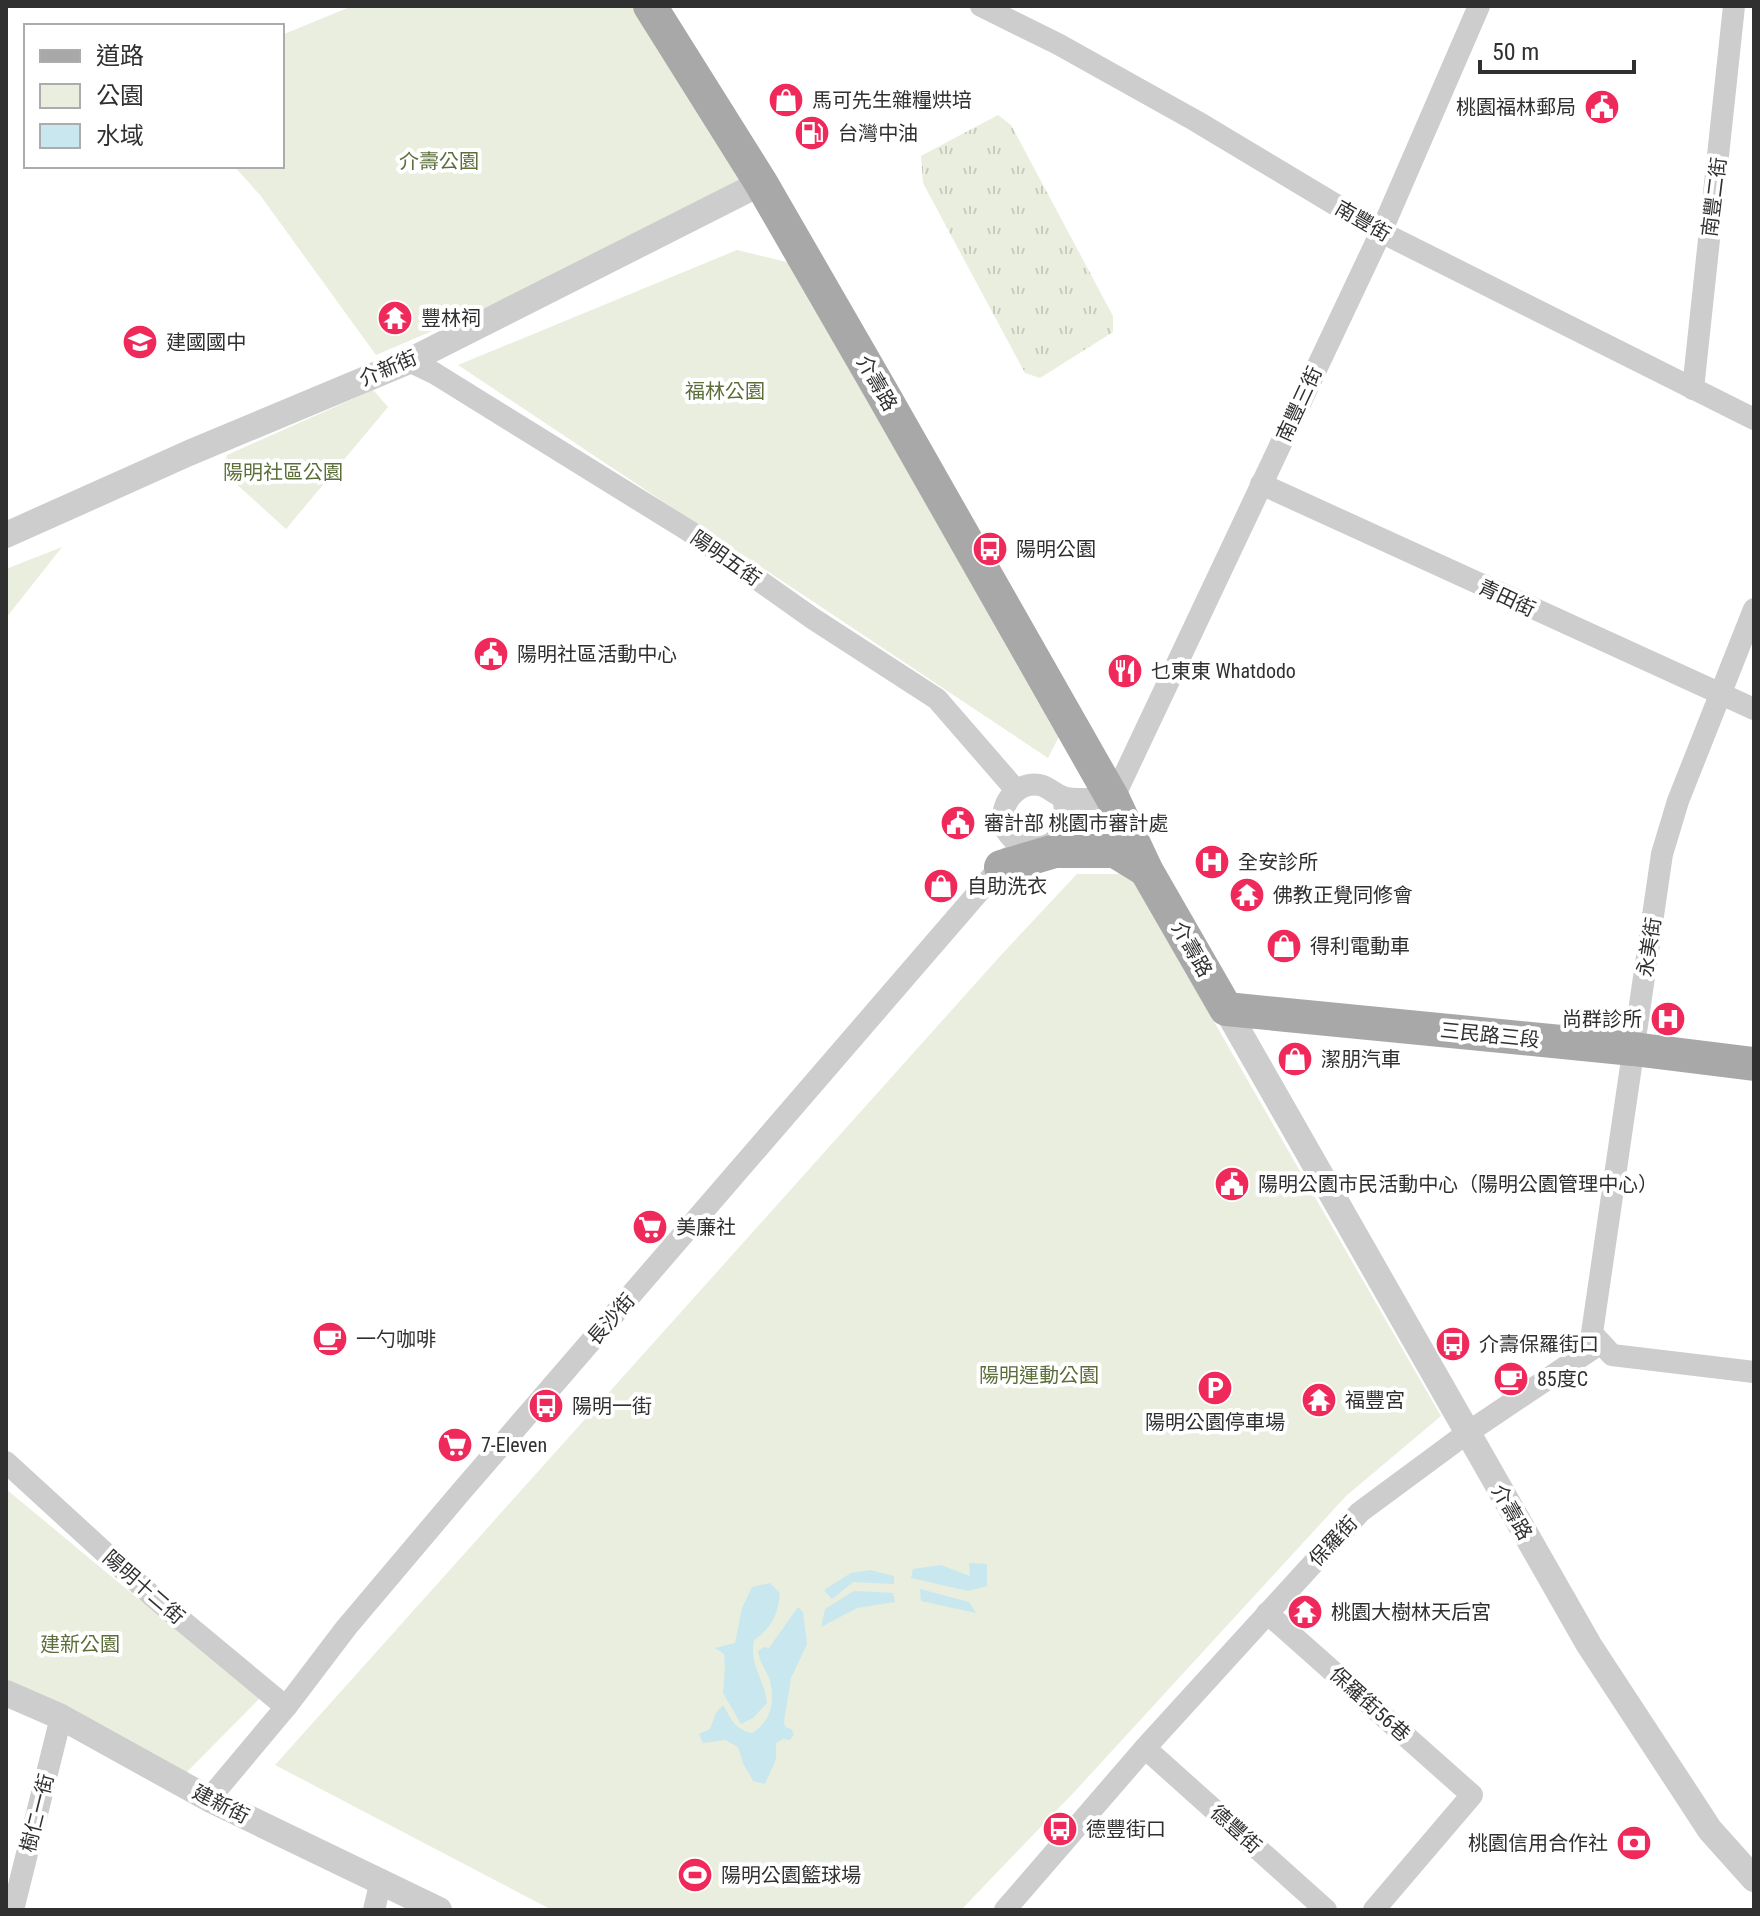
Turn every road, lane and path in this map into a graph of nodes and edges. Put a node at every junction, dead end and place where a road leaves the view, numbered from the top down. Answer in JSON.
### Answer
{"nodes":[{"id":1,"x":650,"y":6,"type":"edge"},
{"id":2,"x":981,"y":6,"type":"edge"},
{"id":3,"x":1479,"y":6,"type":"edge"},
{"id":4,"x":1734,"y":6,"type":"edge"},
{"id":5,"x":761,"y":183,"type":"junction"},
{"id":6,"x":1381,"y":232,"type":"junction"},
{"id":7,"x":409,"y":361,"type":"junction"},
{"id":8,"x":1693,"y":389,"type":"junction"},
{"id":9,"x":1754,"y":419,"type":"edge"},
{"id":10,"x":1261,"y":484,"type":"junction"},
{"id":11,"x":6,"y":535,"type":"edge"},
{"id":12,"x":1754,"y":609,"type":"edge"},
{"id":13,"x":1720,"y":694,"type":"junction"},
{"id":14,"x":1754,"y":709,"type":"edge"},
{"id":15,"x":1016,"y":790,"type":"junction"},
{"id":16,"x":1063,"y":798,"type":"junction"},
{"id":17,"x":1113,"y":799,"type":"junction"},
{"id":18,"x":1010,"y":856,"type":"junction"},
{"id":19,"x":1146,"y":870,"type":"junction"},
{"id":20,"x":1226,"y":1009,"type":"junction"},
{"id":21,"x":1633,"y":1049,"type":"junction"},
{"id":22,"x":1754,"y":1064,"type":"edge"},
{"id":23,"x":1601,"y":1343,"type":"junction"},
{"id":24,"x":1754,"y":1372,"type":"edge"},
{"id":25,"x":1467,"y":1433,"type":"junction"},
{"id":26,"x":6,"y":1462,"type":"edge"},
{"id":27,"x":1267,"y":1613,"type":"junction"},
{"id":28,"x":6,"y":1693,"type":"edge"},
{"id":29,"x":286,"y":1707,"type":"junction"},
{"id":30,"x":61,"y":1717,"type":"junction"},
{"id":31,"x":1145,"y":1748,"type":"junction"},
{"id":32,"x":209,"y":1799,"type":"junction"},
{"id":33,"x":1754,"y":1879,"type":"edge"},
{"id":34,"x":381,"y":1880,"type":"junction"},
{"id":35,"x":13,"y":1910,"type":"edge"},
{"id":36,"x":374,"y":1910,"type":"edge"},
{"id":37,"x":439,"y":1910,"type":"edge"},
{"id":38,"x":1005,"y":1910,"type":"edge"},
{"id":39,"x":1326,"y":1910,"type":"edge"},
{"id":40,"x":1374,"y":1910,"type":"edge"}],
"edges":[{"from":1,"to":5,"type":"main road","name":"介壽路"},
{"from":2,"to":6,"type":"street","name":"南豐街"},
{"from":3,"to":6,"type":"street","name":"南豐三街"},
{"from":4,"to":8,"type":"street","name":"南豐二街"},
{"from":5,"to":7,"type":"street","name":"介新街"},
{"from":5,"to":17,"type":"main road","name":"介壽路"},
{"from":6,"to":8,"type":"street","name":"南豐街"},
{"from":6,"to":10,"type":"street","name":"南豐三街"},
{"from":7,"to":11,"type":"street","name":"介新街"},
{"from":7,"to":15,"type":"street","name":"陽明五街"},
{"from":8,"to":9,"type":"street","name":"南豐街"},
{"from":10,"to":13,"type":"street","name":"青田街"},
{"from":10,"to":17,"type":"street","name":"南豐三街"},
{"from":12,"to":13,"type":"street","name":"永美街"},
{"from":13,"to":14,"type":"street","name":"青田街"},
{"from":13,"to":21,"type":"street","name":"永美街"},
{"from":15,"to":16,"type":"street"},
{"from":15,"to":18,"type":"street"},
{"from":16,"to":17,"type":"street"},
{"from":16,"to":18,"type":"street"},
{"from":17,"to":19,"type":"main road","name":"介壽路"},
{"from":18,"to":19,"type":"main road"},
{"from":18,"to":29,"type":"street","name":"長沙街"},
{"from":19,"to":20,"type":"main road","name":"介壽路"},
{"from":20,"to":21,"type":"main road","name":"三民路三段"},
{"from":20,"to":25,"type":"street","name":"介壽路"},
{"from":21,"to":22,"type":"main road","name":"三民路三段"},
{"from":21,"to":23,"type":"street","name":"永美街"},
{"from":23,"to":24,"type":"street"},
{"from":23,"to":25,"type":"street","name":"保羅街"},
{"from":25,"to":27,"type":"street","name":"保羅街"},
{"from":25,"to":33,"type":"street","name":"介壽路"},
{"from":26,"to":29,"type":"street","name":"陽明十二街"},
{"from":27,"to":31,"type":"street","name":"保羅街"},
{"from":27,"to":40,"type":"street","name":"保羅街56巷"},
{"from":28,"to":30,"type":"street","name":"建新街"},
{"from":29,"to":32,"type":"street","name":"長沙街"},
{"from":30,"to":32,"type":"street","name":"建新街"},
{"from":30,"to":35,"type":"street","name":"樹仁一街"},
{"from":31,"to":38,"type":"street","name":"保羅街"},
{"from":31,"to":39,"type":"street","name":"德豐街"},
{"from":32,"to":34,"type":"street","name":"建新街"},
{"from":34,"to":36,"type":"street"},
{"from":34,"to":37,"type":"street","name":"建新街"}]}
